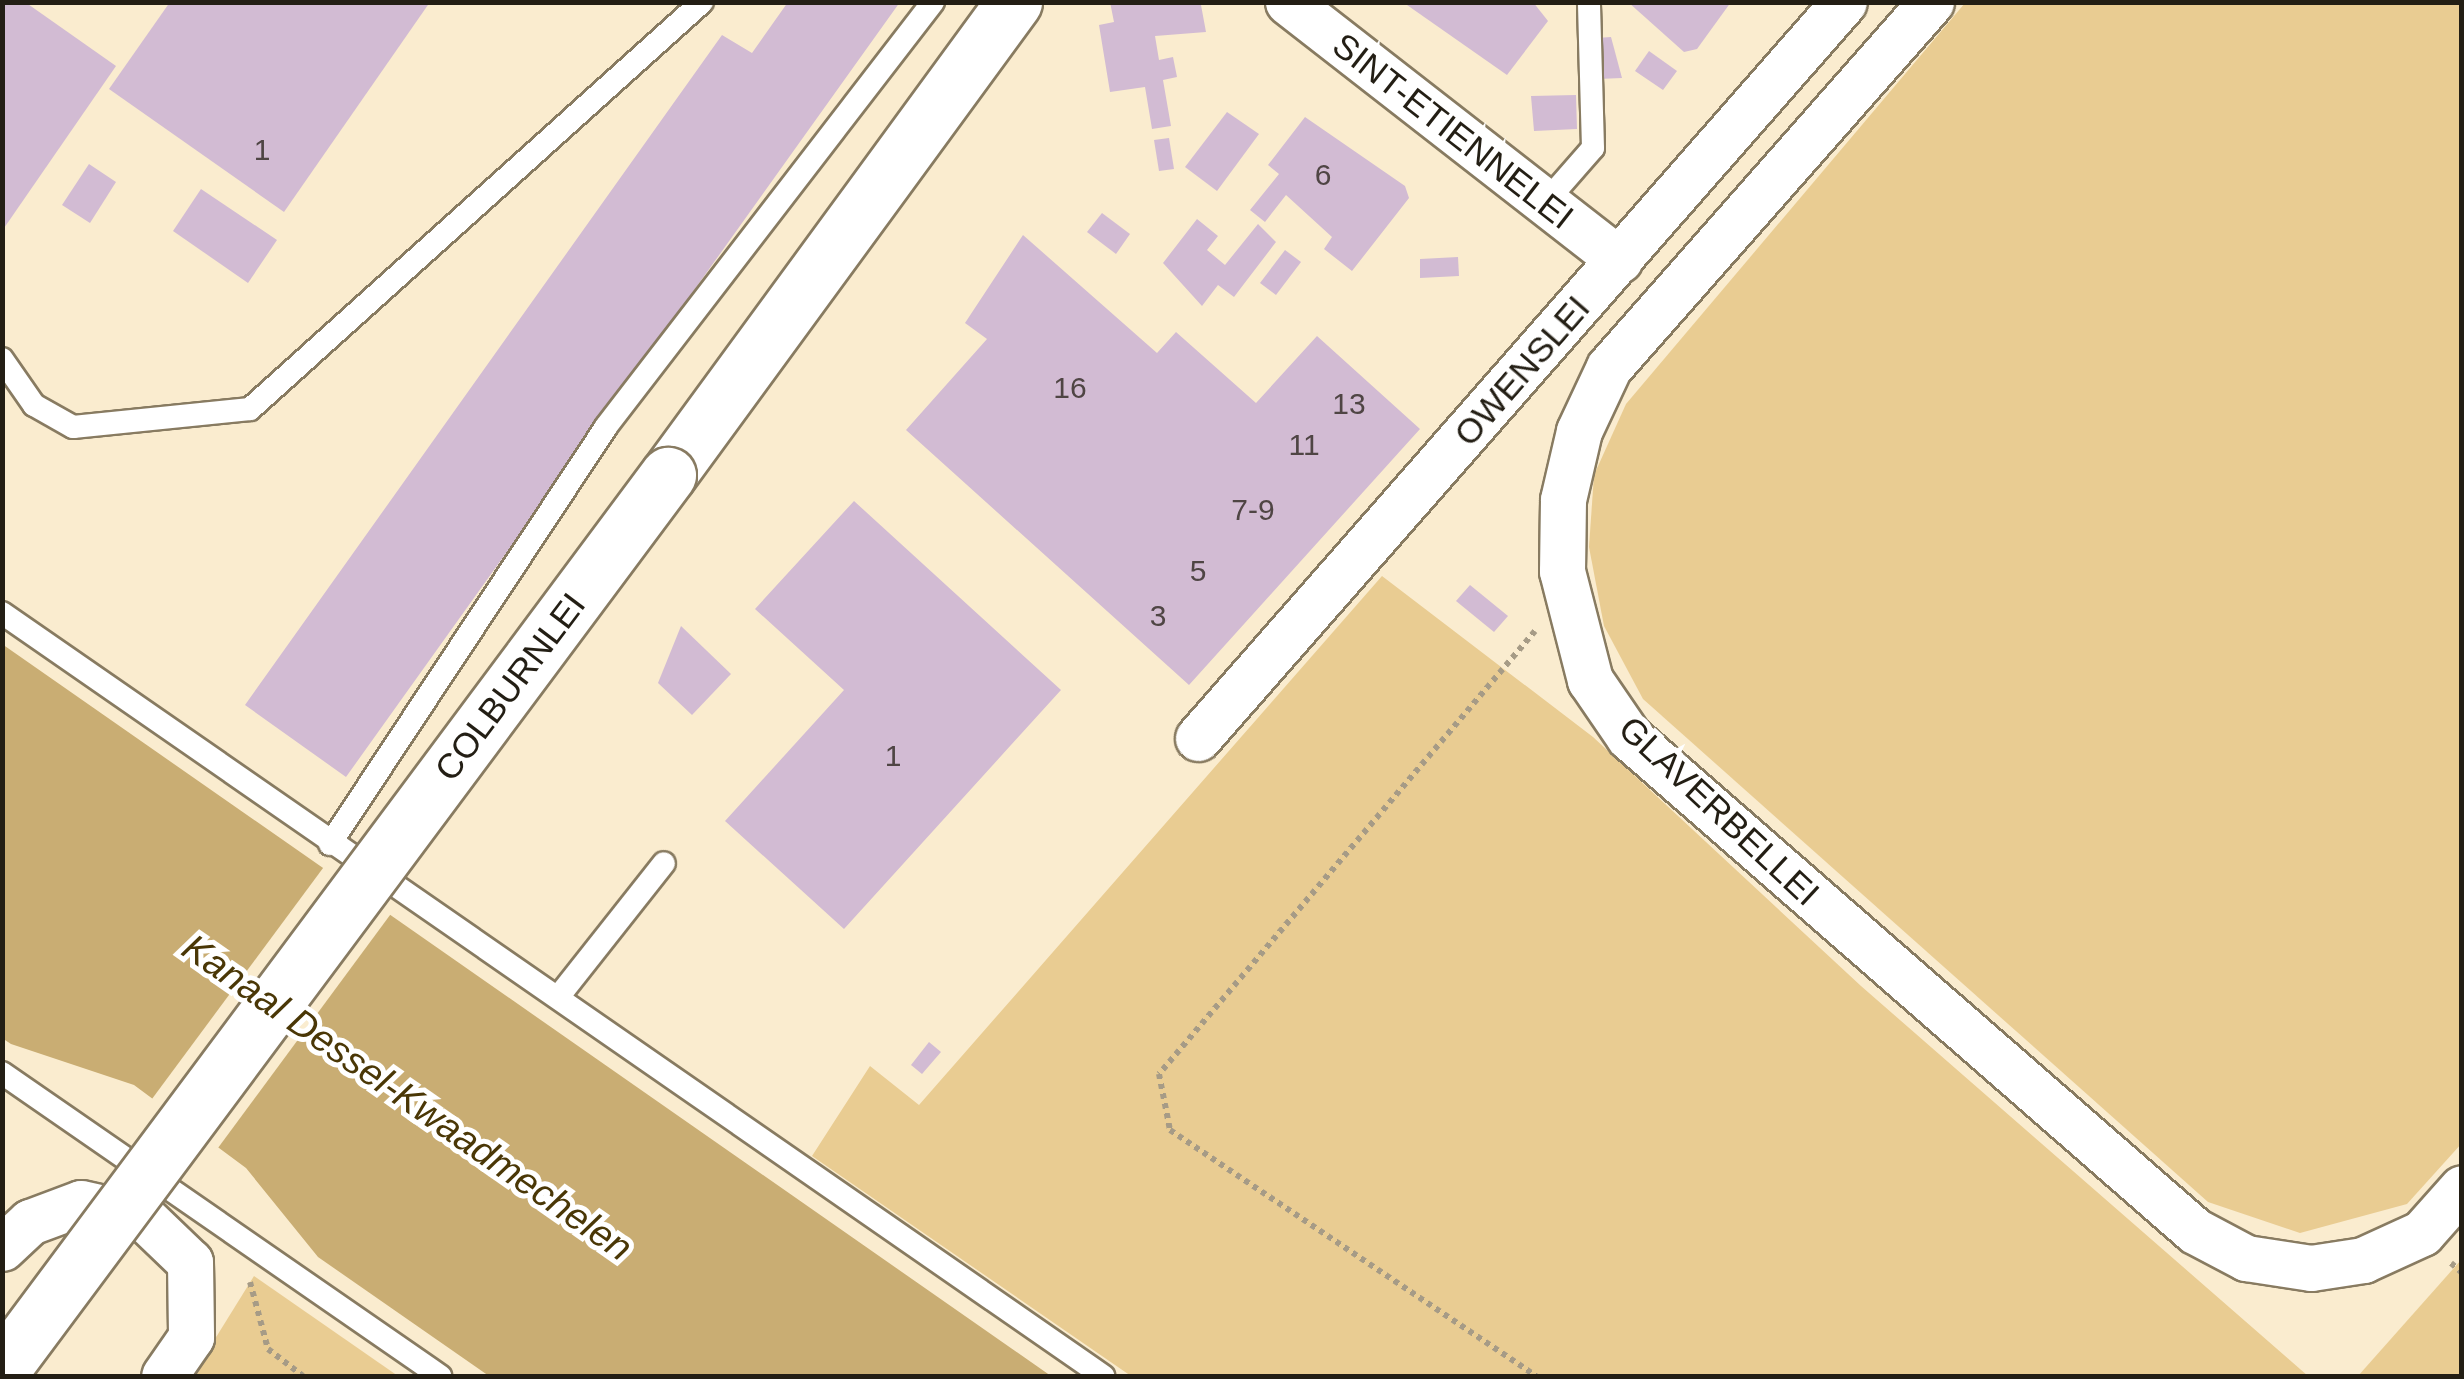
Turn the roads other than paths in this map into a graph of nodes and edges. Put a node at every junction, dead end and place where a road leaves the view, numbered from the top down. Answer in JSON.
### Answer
{"nodes":[{"id":1,"x":702,"y":2,"type":"edge"},
{"id":2,"x":933,"y":2,"type":"edge"},
{"id":3,"x":1014,"y":2,"type":"edge"},
{"id":4,"x":1288,"y":2,"type":"edge"},
{"id":5,"x":1589,"y":2,"type":"edge"},
{"id":6,"x":1844,"y":2,"type":"edge"},
{"id":7,"x":1931,"y":2,"type":"edge"},
{"id":8,"x":1544,"y":204,"type":"junction"},
{"id":9,"x":1619,"y":260,"type":"junction"},
{"id":10,"x":2,"y":359,"type":"edge"},
{"id":11,"x":2,"y":613,"type":"edge"},
{"id":12,"x":1198,"y":738,"type":"dead end"},
{"id":13,"x":330,"y":844,"type":"junction"},
{"id":14,"x":664,"y":862,"type":"dead end"},
{"id":15,"x":559,"y":996,"type":"junction"},
{"id":16,"x":2,"y":1074,"type":"edge"},
{"id":17,"x":2462,"y":1188,"type":"edge"},
{"id":18,"x":12,"y":1224,"type":"edge"},
{"id":19,"x":2,"y":1370,"type":"edge"},
{"id":20,"x":164,"y":1376,"type":"edge"},
{"id":21,"x":440,"y":1376,"type":"edge"},
{"id":22,"x":1103,"y":1376,"type":"edge"}],
"edges":[{"from":1,"to":10,"type":"lane"},
{"from":2,"to":13,"type":"lane"},
{"from":3,"to":19,"type":"street","name":"COLBURNLEI","bridge":true},
{"from":4,"to":8,"type":"street","name":"SINT-ETIENNELEI"},
{"from":5,"to":8,"type":"lane"},
{"from":6,"to":9,"type":"street","name":"OWENSLEI"},
{"from":7,"to":17,"type":"street","name":"GLAVERBELLEI"},
{"from":8,"to":9,"type":"street","name":"SINT-ETIENNELEI"},
{"from":9,"to":12,"type":"street","name":"OWENSLEI"},
{"from":11,"to":13,"type":"lane"},
{"from":13,"to":15,"type":"lane"},
{"from":14,"to":15,"type":"lane"},
{"from":15,"to":22,"type":"lane"},
{"from":16,"to":21,"type":"lane"},
{"from":18,"to":20,"type":"street"}]}
